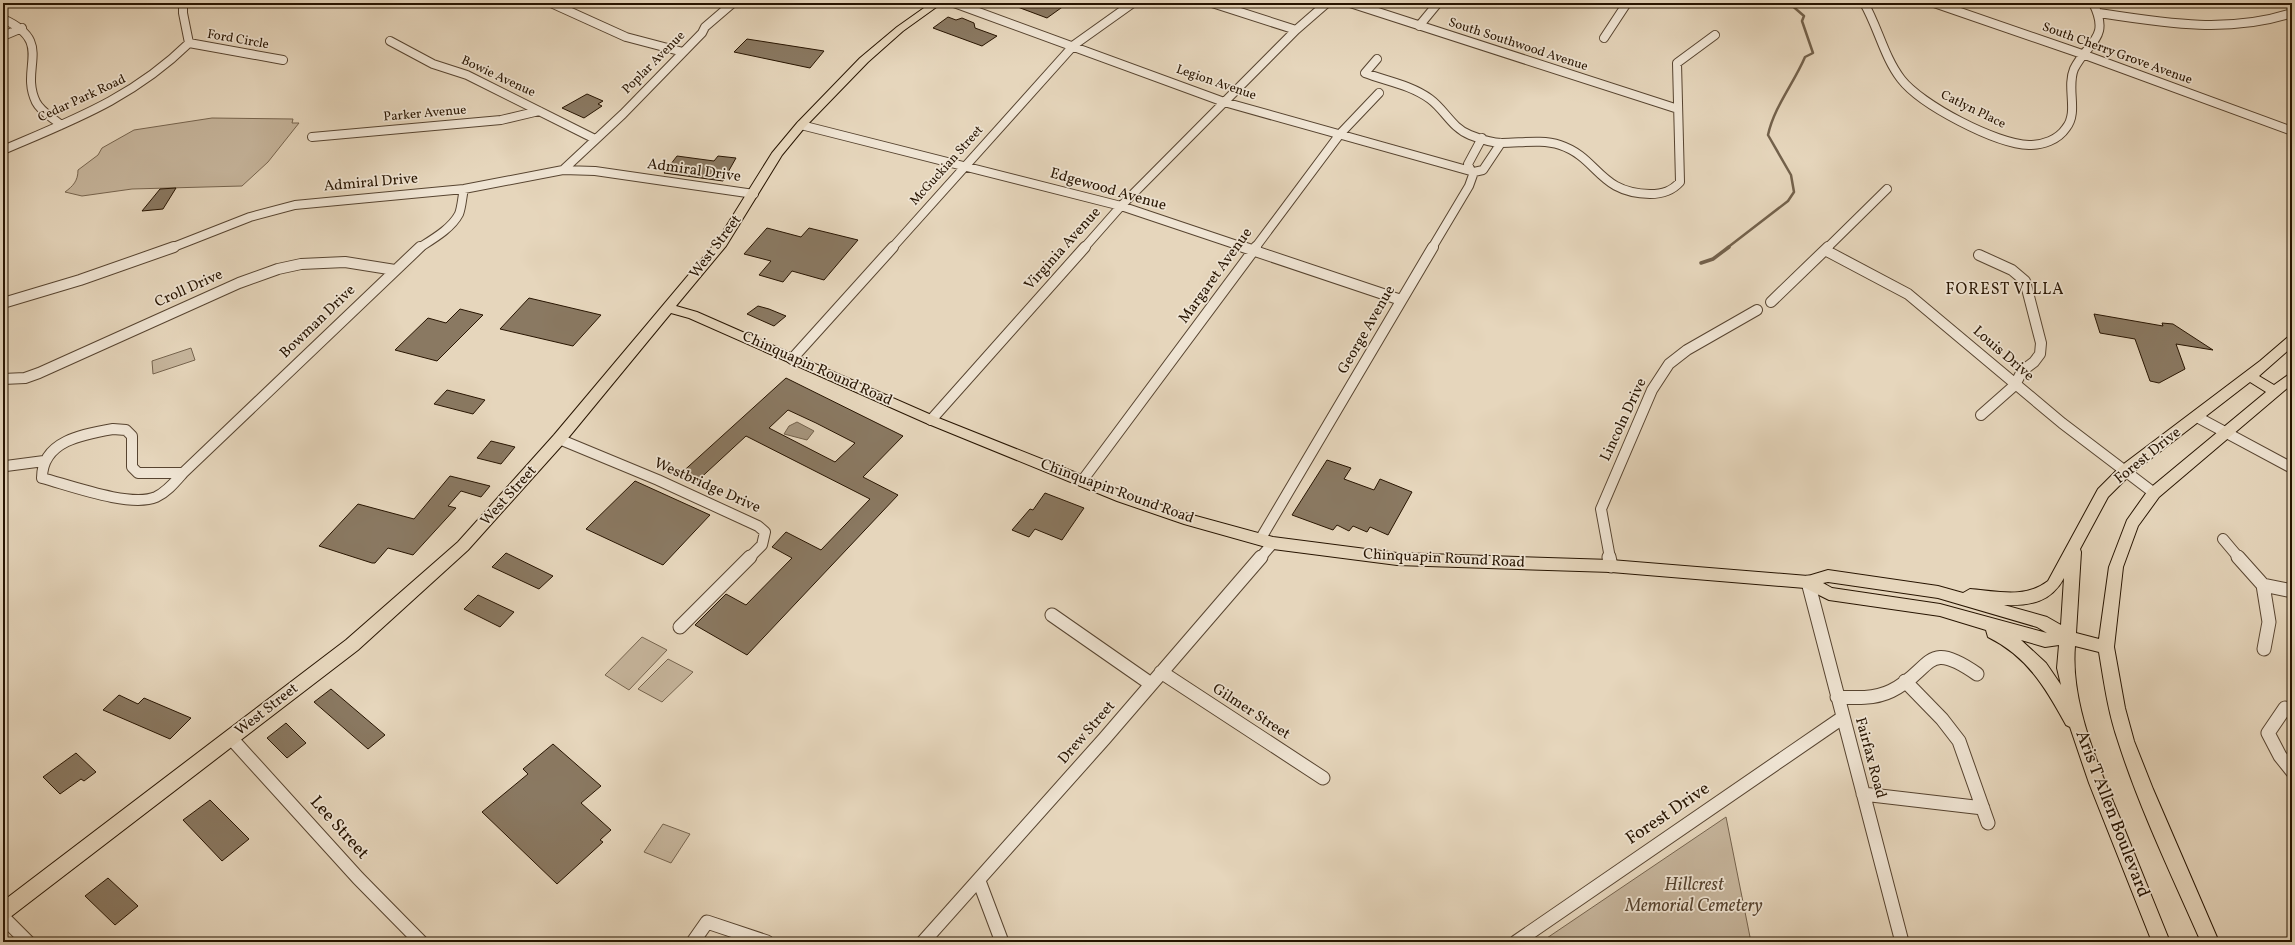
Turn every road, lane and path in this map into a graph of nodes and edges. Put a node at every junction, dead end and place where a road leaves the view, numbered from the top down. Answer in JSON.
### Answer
{"nodes":[{"id":1,"x":183,"y":3,"type":"edge"},
{"id":2,"x":551,"y":3,"type":"edge"},
{"id":3,"x":733,"y":3,"type":"edge"},
{"id":4,"x":937,"y":3,"type":"edge"},
{"id":5,"x":954,"y":3,"type":"edge"},
{"id":6,"x":1133,"y":3,"type":"edge"},
{"id":7,"x":1212,"y":3,"type":"edge"},
{"id":8,"x":1327,"y":3,"type":"edge"},
{"id":9,"x":1350,"y":3,"type":"edge"},
{"id":10,"x":1438,"y":3,"type":"edge"},
{"id":11,"x":1627,"y":3,"type":"edge"},
{"id":12,"x":1864,"y":3,"type":"edge"},
{"id":13,"x":1934,"y":3,"type":"edge"},
{"id":14,"x":1968,"y":3,"type":"edge"},
{"id":15,"x":2093,"y":3,"type":"edge"},
{"id":16,"x":1962,"y":12,"type":"junction"},
{"id":17,"x":2099,"y":13,"type":"junction"},
{"id":18,"x":2292,"y":13,"type":"edge"},
{"id":19,"x":3,"y":19,"type":"edge"},
{"id":20,"x":1419,"y":26,"type":"junction"},
{"id":21,"x":22,"y":28,"type":"junction"},
{"id":22,"x":1296,"y":30,"type":"junction"},
{"id":23,"x":1715,"y":35,"type":"dead end"},
{"id":24,"x":3,"y":36,"type":"edge"},
{"id":25,"x":1604,"y":38,"type":"dead end"},
{"id":26,"x":390,"y":41,"type":"dead end"},
{"id":27,"x":189,"y":43,"type":"junction"},
{"id":28,"x":1074,"y":45,"type":"junction"},
{"id":29,"x":683,"y":52,"type":"junction"},
{"id":30,"x":2085,"y":55,"type":"junction"},
{"id":31,"x":1377,"y":59,"type":"dead end"},
{"id":32,"x":283,"y":60,"type":"dead end"},
{"id":33,"x":1379,"y":93,"type":"dead end"},
{"id":34,"x":1224,"y":102,"type":"junction"},
{"id":35,"x":1678,"y":109,"type":"junction"},
{"id":36,"x":539,"y":111,"type":"junction"},
{"id":37,"x":61,"y":125,"type":"junction"},
{"id":38,"x":801,"y":125,"type":"junction"},
{"id":39,"x":2292,"y":131,"type":"edge"},
{"id":40,"x":1340,"y":134,"type":"junction"},
{"id":41,"x":312,"y":137,"type":"dead end"},
{"id":42,"x":1482,"y":138,"type":"junction"},
{"id":43,"x":595,"y":139,"type":"junction"},
{"id":44,"x":1501,"y":143,"type":"junction"},
{"id":45,"x":3,"y":150,"type":"edge"},
{"id":46,"x":964,"y":166,"type":"junction"},
{"id":47,"x":563,"y":170,"type":"junction"},
{"id":48,"x":1473,"y":172,"type":"junction"},
{"id":49,"x":464,"y":189,"type":"junction"},
{"id":50,"x":1887,"y":190,"type":"dead end"},
{"id":51,"x":754,"y":194,"type":"junction"},
{"id":52,"x":1121,"y":206,"type":"junction"},
{"id":53,"x":1253,"y":250,"type":"junction"},
{"id":54,"x":1825,"y":250,"type":"junction"},
{"id":55,"x":1979,"y":255,"type":"dead end"},
{"id":56,"x":395,"y":270,"type":"junction"},
{"id":57,"x":1401,"y":300,"type":"junction"},
{"id":58,"x":1771,"y":302,"type":"dead end"},
{"id":59,"x":3,"y":303,"type":"edge"},
{"id":60,"x":669,"y":308,"type":"junction"},
{"id":61,"x":1757,"y":310,"type":"dead end"},
{"id":62,"x":2292,"y":340,"type":"edge"},
{"id":63,"x":792,"y":359,"type":"junction"},
{"id":64,"x":2249,"y":376,"type":"junction"},
{"id":65,"x":2292,"y":377,"type":"edge"},
{"id":66,"x":3,"y":379,"type":"edge"},
{"id":67,"x":2015,"y":385,"type":"junction"},
{"id":68,"x":2275,"y":391,"type":"junction"},
{"id":69,"x":1982,"y":415,"type":"dead end"},
{"id":70,"x":2197,"y":417,"type":"junction"},
{"id":71,"x":931,"y":420,"type":"junction"},
{"id":72,"x":2226,"y":433,"type":"junction"},
{"id":73,"x":559,"y":439,"type":"junction"},
{"id":74,"x":44,"y":461,"type":"junction"},
{"id":75,"x":6,"y":466,"type":"dead end"},
{"id":76,"x":2292,"y":468,"type":"edge"},
{"id":77,"x":2126,"y":470,"type":"junction"},
{"id":78,"x":183,"y":473,"type":"junction"},
{"id":79,"x":1082,"y":481,"type":"junction"},
{"id":80,"x":2154,"y":493,"type":"junction"},
{"id":81,"x":2223,"y":539,"type":"dead end"},
{"id":82,"x":1267,"y":541,"type":"junction"},
{"id":83,"x":2075,"y":543,"type":"junction"},
{"id":84,"x":1611,"y":566,"type":"junction"},
{"id":85,"x":1808,"y":582,"type":"junction"},
{"id":86,"x":2263,"y":585,"type":"junction"},
{"id":87,"x":2292,"y":591,"type":"edge"},
{"id":88,"x":1938,"y":592,"type":"junction"},
{"id":89,"x":1940,"y":610,"type":"junction"},
{"id":90,"x":1052,"y":616,"type":"dead end"},
{"id":91,"x":680,"y":627,"type":"dead end"},
{"id":92,"x":2067,"y":637,"type":"junction"},
{"id":93,"x":2106,"y":647,"type":"junction"},
{"id":94,"x":2264,"y":649,"type":"dead end"},
{"id":95,"x":1161,"y":672,"type":"junction"},
{"id":96,"x":1978,"y":674,"type":"dead end"},
{"id":97,"x":1905,"y":681,"type":"junction"},
{"id":98,"x":1151,"y":684,"type":"junction"},
{"id":99,"x":1837,"y":697,"type":"junction"},
{"id":100,"x":2285,"y":708,"type":"dead end"},
{"id":101,"x":1842,"y":718,"type":"junction"},
{"id":102,"x":2080,"y":734,"type":"junction"},
{"id":103,"x":231,"y":738,"type":"junction"},
{"id":104,"x":2292,"y":771,"type":"edge"},
{"id":105,"x":1323,"y":778,"type":"dead end"},
{"id":106,"x":1862,"y":794,"type":"junction"},
{"id":107,"x":1983,"y":808,"type":"junction"},
{"id":108,"x":1988,"y":823,"type":"dead end"},
{"id":109,"x":978,"y":881,"type":"junction"},
{"id":110,"x":3,"y":912,"type":"edge"},
{"id":111,"x":3,"y":917,"type":"edge"},
{"id":112,"x":28,"y":942,"type":"edge"},
{"id":113,"x":421,"y":942,"type":"edge"},
{"id":114,"x":692,"y":942,"type":"edge"},
{"id":115,"x":767,"y":942,"type":"edge"},
{"id":116,"x":923,"y":942,"type":"edge"},
{"id":117,"x":1002,"y":942,"type":"edge"},
{"id":118,"x":1516,"y":942,"type":"edge"},
{"id":119,"x":1902,"y":942,"type":"edge"},
{"id":120,"x":2161,"y":942,"type":"edge"},
{"id":121,"x":2210,"y":942,"type":"edge"}],
"edges":[{"from":1,"to":27,"type":"street"},
{"from":2,"to":29,"type":"street"},
{"from":3,"to":29,"type":"street","name":"Poplar Avenue"},
{"from":4,"to":38,"type":"main road","name":"West Street"},
{"from":5,"to":28,"type":"street","name":"Legion Avenue"},
{"from":6,"to":28,"type":"street","name":"McGuckian Street"},
{"from":7,"to":22,"type":"street"},
{"from":8,"to":22,"type":"street","name":"Virginia Avenue"},
{"from":9,"to":20,"type":"street","name":"South Southwood Avenue"},
{"from":10,"to":20,"type":"street"},
{"from":11,"to":25,"type":"street"},
{"from":12,"to":30,"type":"street","name":"Catlyn Place"},
{"from":13,"to":16,"type":"street","name":"South Cherry Grove Avenue"},
{"from":14,"to":16,"type":"street"},
{"from":15,"to":17,"type":"street"},
{"from":16,"to":30,"type":"street","name":"South Cherry Grove Avenue"},
{"from":17,"to":18,"type":"street"},
{"from":17,"to":30,"type":"street","name":"Catlyn Place"},
{"from":19,"to":21,"type":"street"},
{"from":20,"to":35,"type":"street","name":"South Southwood Avenue"},
{"from":21,"to":24,"type":"street"},
{"from":21,"to":37,"type":"street"},
{"from":22,"to":34,"type":"street","name":"Virginia Avenue"},
{"from":23,"to":35,"type":"street"},
{"from":26,"to":36,"type":"street","name":"Bowie Avenue"},
{"from":27,"to":32,"type":"street","name":"Ford Circle"},
{"from":27,"to":37,"type":"street","name":"Cedar Park Road"},
{"from":28,"to":34,"type":"street","name":"Legion Avenue"},
{"from":28,"to":46,"type":"street","name":"McGuckian Street"},
{"from":29,"to":43,"type":"street","name":"Poplar Avenue"},
{"from":30,"to":39,"type":"street","name":"South Cherry Grove Avenue"},
{"from":31,"to":42,"type":"street"},
{"from":33,"to":40,"type":"street","name":"Margaret Avenue"},
{"from":34,"to":40,"type":"street","name":"Legion Avenue"},
{"from":34,"to":52,"type":"street","name":"Virginia Avenue"},
{"from":35,"to":44,"type":"street"},
{"from":36,"to":41,"type":"street","name":"Parker Avenue"},
{"from":36,"to":43,"type":"street","name":"Bowie Avenue"},
{"from":37,"to":45,"type":"street","name":"Cedar Park Road"},
{"from":38,"to":46,"type":"street","name":"Edgewood Avenue"},
{"from":38,"to":51,"type":"main road","name":"West Street"},
{"from":40,"to":48,"type":"street","name":"Legion Avenue"},
{"from":40,"to":53,"type":"street","name":"Margaret Avenue"},
{"from":42,"to":44,"type":"street"},
{"from":42,"to":48,"type":"street","name":"George Avenue"},
{"from":43,"to":47,"type":"street","name":"Poplar Avenue"},
{"from":44,"to":48,"type":"street"},
{"from":46,"to":52,"type":"street","name":"Edgewood Avenue"},
{"from":46,"to":63,"type":"street","name":"McGuckian Street"},
{"from":47,"to":49,"type":"street","name":"Admiral Drive"},
{"from":47,"to":51,"type":"street","name":"Admiral Drive"},
{"from":48,"to":57,"type":"street","name":"George Avenue"},
{"from":49,"to":56,"type":"street","name":"Bowman Drive"},
{"from":49,"to":59,"type":"street","name":"Admiral Drive"},
{"from":50,"to":54,"type":"street"},
{"from":51,"to":60,"type":"main road","name":"West Street"},
{"from":52,"to":53,"type":"street","name":"Edgewood Avenue"},
{"from":52,"to":71,"type":"street","name":"Virginia Avenue"},
{"from":53,"to":57,"type":"street","name":"Edgewood Avenue"},
{"from":53,"to":79,"type":"street","name":"Margaret Avenue"},
{"from":54,"to":58,"type":"street"},
{"from":54,"to":67,"type":"street","name":"Louis Drive"},
{"from":55,"to":67,"type":"street"},
{"from":56,"to":66,"type":"street","name":"Croll Drive"},
{"from":56,"to":78,"type":"street","name":"Bowman Drive"},
{"from":57,"to":82,"type":"street","name":"George Avenue"},
{"from":60,"to":63,"type":"main road","name":"Chinquapin Round Road"},
{"from":60,"to":73,"type":"main road","name":"West Street"},
{"from":61,"to":84,"type":"street","name":"Lincoln Drive"},
{"from":62,"to":64,"type":"main road","name":"Forest Drive"},
{"from":63,"to":71,"type":"main road","name":"Chinquapin Round Road"},
{"from":64,"to":68,"type":"main road"},
{"from":64,"to":70,"type":"main road","name":"Forest Drive"},
{"from":65,"to":68,"type":"main road","name":"Forest Drive"},
{"from":67,"to":69,"type":"street"},
{"from":67,"to":77,"type":"street","name":"Louis Drive"},
{"from":68,"to":72,"type":"main road","name":"Forest Drive"},
{"from":70,"to":72,"type":"street"},
{"from":70,"to":77,"type":"main road","name":"Forest Drive"},
{"from":71,"to":79,"type":"main road","name":"Chinquapin Round Road"},
{"from":72,"to":76,"type":"street"},
{"from":72,"to":80,"type":"main road","name":"Forest Drive"},
{"from":73,"to":91,"type":"street","name":"Westbridge Drive"},
{"from":73,"to":103,"type":"main road","name":"West Street"},
{"from":74,"to":75,"type":"street"},
{"from":74,"to":78,"type":"street","name":"Bowman Drive"},
{"from":74,"to":78,"type":"street"},
{"from":77,"to":80,"type":"street","name":"Louis Drive"},
{"from":77,"to":83,"type":"main road","name":"Forest Drive"},
{"from":79,"to":82,"type":"main road","name":"Chinquapin Round Road"},
{"from":80,"to":93,"type":"main road","name":"Forest Drive"},
{"from":81,"to":86,"type":"street"},
{"from":82,"to":84,"type":"main road","name":"Chinquapin Round Road"},
{"from":82,"to":95,"type":"street","name":"Drew Street"},
{"from":83,"to":88,"type":"main road"},
{"from":83,"to":92,"type":"main road","name":"Forest Drive"},
{"from":84,"to":85,"type":"main road","name":"Chinquapin Round Road"},
{"from":85,"to":88,"type":"main road","name":"Chinquapin Round Road"},
{"from":85,"to":89,"type":"main road","name":"Chinquapin Round Road"},
{"from":85,"to":99,"type":"street","name":"Fairfax Road"},
{"from":86,"to":87,"type":"street"},
{"from":86,"to":94,"type":"street"},
{"from":88,"to":92,"type":"main road","name":"Chinquapin Round Road"},
{"from":89,"to":92,"type":"main road","name":"Chinquapin Round Road"},
{"from":89,"to":102,"type":"main road"},
{"from":90,"to":98,"type":"street"},
{"from":92,"to":93,"type":"main road","name":"Chinquapin Round Road"},
{"from":92,"to":102,"type":"main road","name":"Aris T Allen Boulevard"},
{"from":93,"to":121,"type":"main road"},
{"from":95,"to":98,"type":"street","name":"Drew Street"},
{"from":95,"to":105,"type":"street","name":"Gilmer Street"},
{"from":96,"to":97,"type":"street"},
{"from":97,"to":99,"type":"street"},
{"from":97,"to":107,"type":"street"},
{"from":98,"to":109,"type":"street","name":"Drew Street"},
{"from":99,"to":101,"type":"street","name":"Fairfax Road"},
{"from":100,"to":104,"type":"street"},
{"from":101,"to":106,"type":"street","name":"Fairfax Road"},
{"from":101,"to":118,"type":"street","name":"Forest Drive"},
{"from":102,"to":120,"type":"main road","name":"Aris T Allen Boulevard"},
{"from":103,"to":110,"type":"main road","name":"West Street"},
{"from":103,"to":113,"type":"street","name":"Lee Street"},
{"from":106,"to":107,"type":"street"},
{"from":106,"to":119,"type":"street","name":"Fairfax Road"},
{"from":107,"to":108,"type":"street"},
{"from":109,"to":116,"type":"street","name":"Drew Street"},
{"from":109,"to":117,"type":"street"},
{"from":111,"to":112,"type":"street"},
{"from":114,"to":115,"type":"street"}]}
